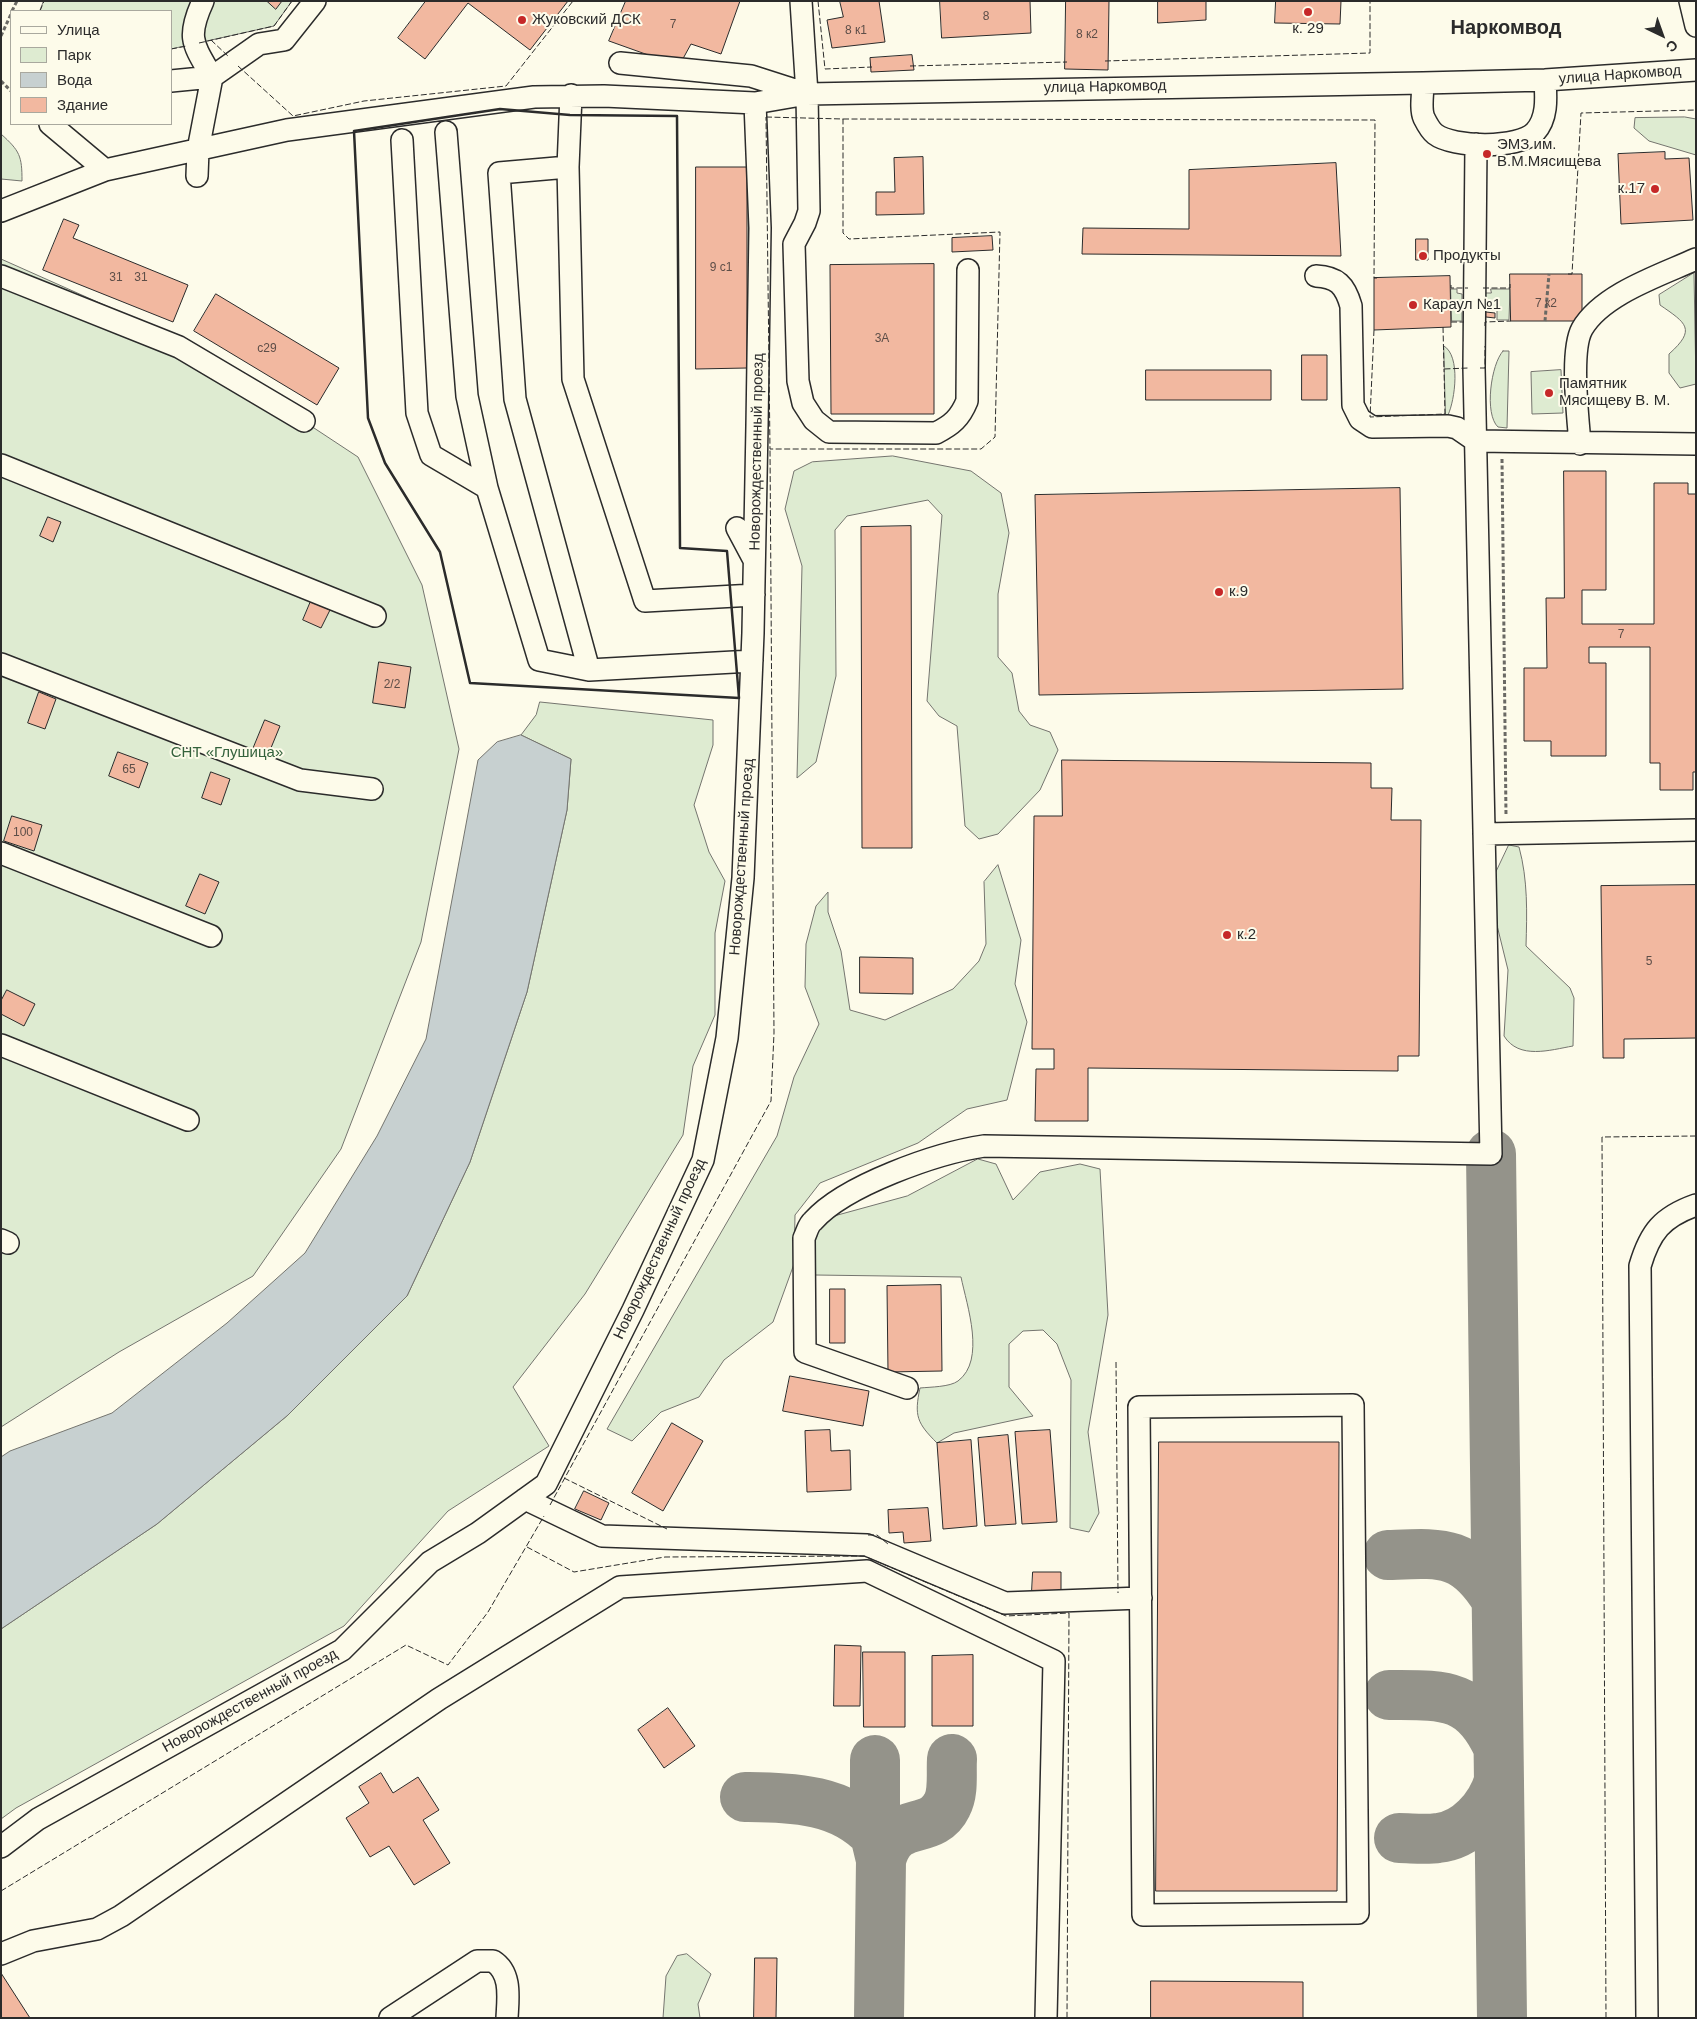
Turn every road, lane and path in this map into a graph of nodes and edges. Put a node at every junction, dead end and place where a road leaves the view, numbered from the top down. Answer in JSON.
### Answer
{"nodes":[{"id":1,"x":203,"y":1,"type":"edge"},
{"id":2,"x":315,"y":1,"type":"edge"},
{"id":3,"x":800,"y":1,"type":"edge"},
{"id":4,"x":1690,"y":1,"type":"edge"},
{"id":5,"x":10,"y":17,"type":"edge"},
{"id":6,"x":1696,"y":26,"type":"edge"},
{"id":7,"x":1,"y":36,"type":"edge"},
{"id":8,"x":620,"y":63,"type":"dead end"},
{"id":9,"x":1696,"y":70,"type":"edge"},
{"id":10,"x":212,"y":77,"type":"junction"},
{"id":11,"x":1545,"y":80,"type":"junction"},
{"id":12,"x":1,"y":81,"type":"edge"},
{"id":13,"x":172,"y":82,"type":"edge"},
{"id":14,"x":1423,"y":83,"type":"junction"},
{"id":15,"x":10,"y":90,"type":"edge"},
{"id":16,"x":571,"y":95,"type":"junction"},
{"id":17,"x":797,"y":96,"type":"junction"},
{"id":18,"x":743,"y":107,"type":"junction"},
{"id":19,"x":51,"y":125,"type":"edge"},
{"id":20,"x":446,"y":132,"type":"dead end"},
{"id":21,"x":402,"y":140,"type":"dead end"},
{"id":22,"x":1476,"y":144,"type":"junction"},
{"id":23,"x":198,"y":150,"type":"junction"},
{"id":24,"x":568,"y":167,"type":"junction"},
{"id":25,"x":105,"y":170,"type":"junction"},
{"id":26,"x":197,"y":176,"type":"dead end"},
{"id":27,"x":1,"y":211,"type":"edge"},
{"id":28,"x":1696,"y":259,"type":"edge"},
{"id":29,"x":968,"y":270,"type":"dead end"},
{"id":30,"x":1549,"y":274,"type":"dead end"},
{"id":31,"x":1,"y":276,"type":"edge"},
{"id":32,"x":1316,"y":276,"type":"dead end"},
{"id":33,"x":1545,"y":322,"type":"dead end"},
{"id":34,"x":304,"y":421,"type":"dead end"},
{"id":35,"x":1476,"y":441,"type":"junction"},
{"id":36,"x":1501,"y":441,"type":"junction"},
{"id":37,"x":1580,"y":444,"type":"junction"},
{"id":38,"x":1696,"y":444,"type":"edge"},
{"id":39,"x":1,"y":465,"type":"edge"},
{"id":40,"x":487,"y":488,"type":"junction"},
{"id":41,"x":737,"y":528,"type":"dead end"},
{"id":42,"x":755,"y":560,"type":"junction"},
{"id":43,"x":754,"y":595,"type":"junction"},
{"id":44,"x":375,"y":616,"type":"dead end"},
{"id":45,"x":752,"y":662,"type":"junction"},
{"id":46,"x":1,"y":664,"type":"edge"},
{"id":47,"x":589,"y":670,"type":"junction"},
{"id":48,"x":372,"y":789,"type":"dead end"},
{"id":49,"x":1696,"y":830,"type":"edge"},
{"id":50,"x":1484,"y":834,"type":"junction"},
{"id":51,"x":1507,"y":834,"type":"junction"},
{"id":52,"x":1,"y":853,"type":"edge"},
{"id":53,"x":212,"y":936,"type":"dead end"},
{"id":54,"x":1,"y":1045,"type":"edge"},
{"id":55,"x":188,"y":1120,"type":"dead end"},
{"id":56,"x":1696,"y":1205,"type":"edge"},
{"id":57,"x":907,"y":1388,"type":"dead end"},
{"id":58,"x":525,"y":1499,"type":"junction"},
{"id":59,"x":1141,"y":1598,"type":"junction"},
{"id":60,"x":1,"y":1848,"type":"edge"},
{"id":61,"x":1,"y":1954,"type":"edge"},
{"id":62,"x":390,"y":2018,"type":"edge"},
{"id":63,"x":508,"y":2018,"type":"edge"},
{"id":64,"x":1046,"y":2018,"type":"edge"},
{"id":65,"x":1647,"y":2018,"type":"edge"}],
"edges":[{"from":1,"to":10,"type":"street"},
{"from":2,"to":10,"type":"street"},
{"from":3,"to":17,"type":"street"},
{"from":4,"to":6,"type":"street"},
{"from":5,"to":7,"type":"path"},
{"from":8,"to":17,"type":"street"},
{"from":9,"to":11,"type":"street","name":"улица Наркомвод"},
{"from":10,"to":13,"type":"street"},
{"from":10,"to":23,"type":"street"},
{"from":11,"to":14,"type":"street","name":"улица Наркомвод"},
{"from":11,"to":22,"type":"street","name":"улица Наркомвод"},
{"from":12,"to":15,"type":"path"},
{"from":14,"to":17,"type":"street","name":"улица Наркомвод"},
{"from":14,"to":22,"type":"street","name":"улица Наркомвод"},
{"from":16,"to":18,"type":"street"},
{"from":16,"to":23,"type":"street"},
{"from":16,"to":24,"type":"street"},
{"from":17,"to":18,"type":"street"},
{"from":17,"to":29,"type":"street"},
{"from":18,"to":42,"type":"street","name":"Новорождественный проезд"},
{"from":19,"to":25,"type":"street"},
{"from":20,"to":40,"type":"street"},
{"from":21,"to":40,"type":"street"},
{"from":22,"to":35,"type":"street"},
{"from":23,"to":25,"type":"street"},
{"from":23,"to":26,"type":"street"},
{"from":24,"to":43,"type":"street"},
{"from":24,"to":47,"type":"street"},
{"from":25,"to":27,"type":"street"},
{"from":28,"to":37,"type":"street"},
{"from":30,"to":33,"type":"path"},
{"from":31,"to":34,"type":"street"},
{"from":32,"to":35,"type":"street"},
{"from":35,"to":36,"type":"street"},
{"from":35,"to":50,"type":"street"},
{"from":36,"to":37,"type":"street"},
{"from":36,"to":51,"type":"path"},
{"from":37,"to":38,"type":"street"},
{"from":39,"to":44,"type":"street"},
{"from":40,"to":47,"type":"street"},
{"from":41,"to":42,"type":"street"},
{"from":42,"to":43,"type":"street","name":"Новорождественный проезд"},
{"from":43,"to":45,"type":"street","name":"Новорождественный проезд"},
{"from":45,"to":47,"type":"street"},
{"from":45,"to":58,"type":"street","name":"Новорождественный проезд"},
{"from":46,"to":48,"type":"street"},
{"from":49,"to":51,"type":"street"},
{"from":50,"to":51,"type":"street"},
{"from":50,"to":57,"type":"street"},
{"from":52,"to":53,"type":"street"},
{"from":54,"to":55,"type":"street"},
{"from":56,"to":65,"type":"street"},
{"from":58,"to":59,"type":"street"},
{"from":58,"to":60,"type":"street","name":"Новорождественный проезд"},
{"from":59,"to":59,"type":"street"},
{"from":61,"to":64,"type":"street"},
{"from":62,"to":63,"type":"street"}]}
